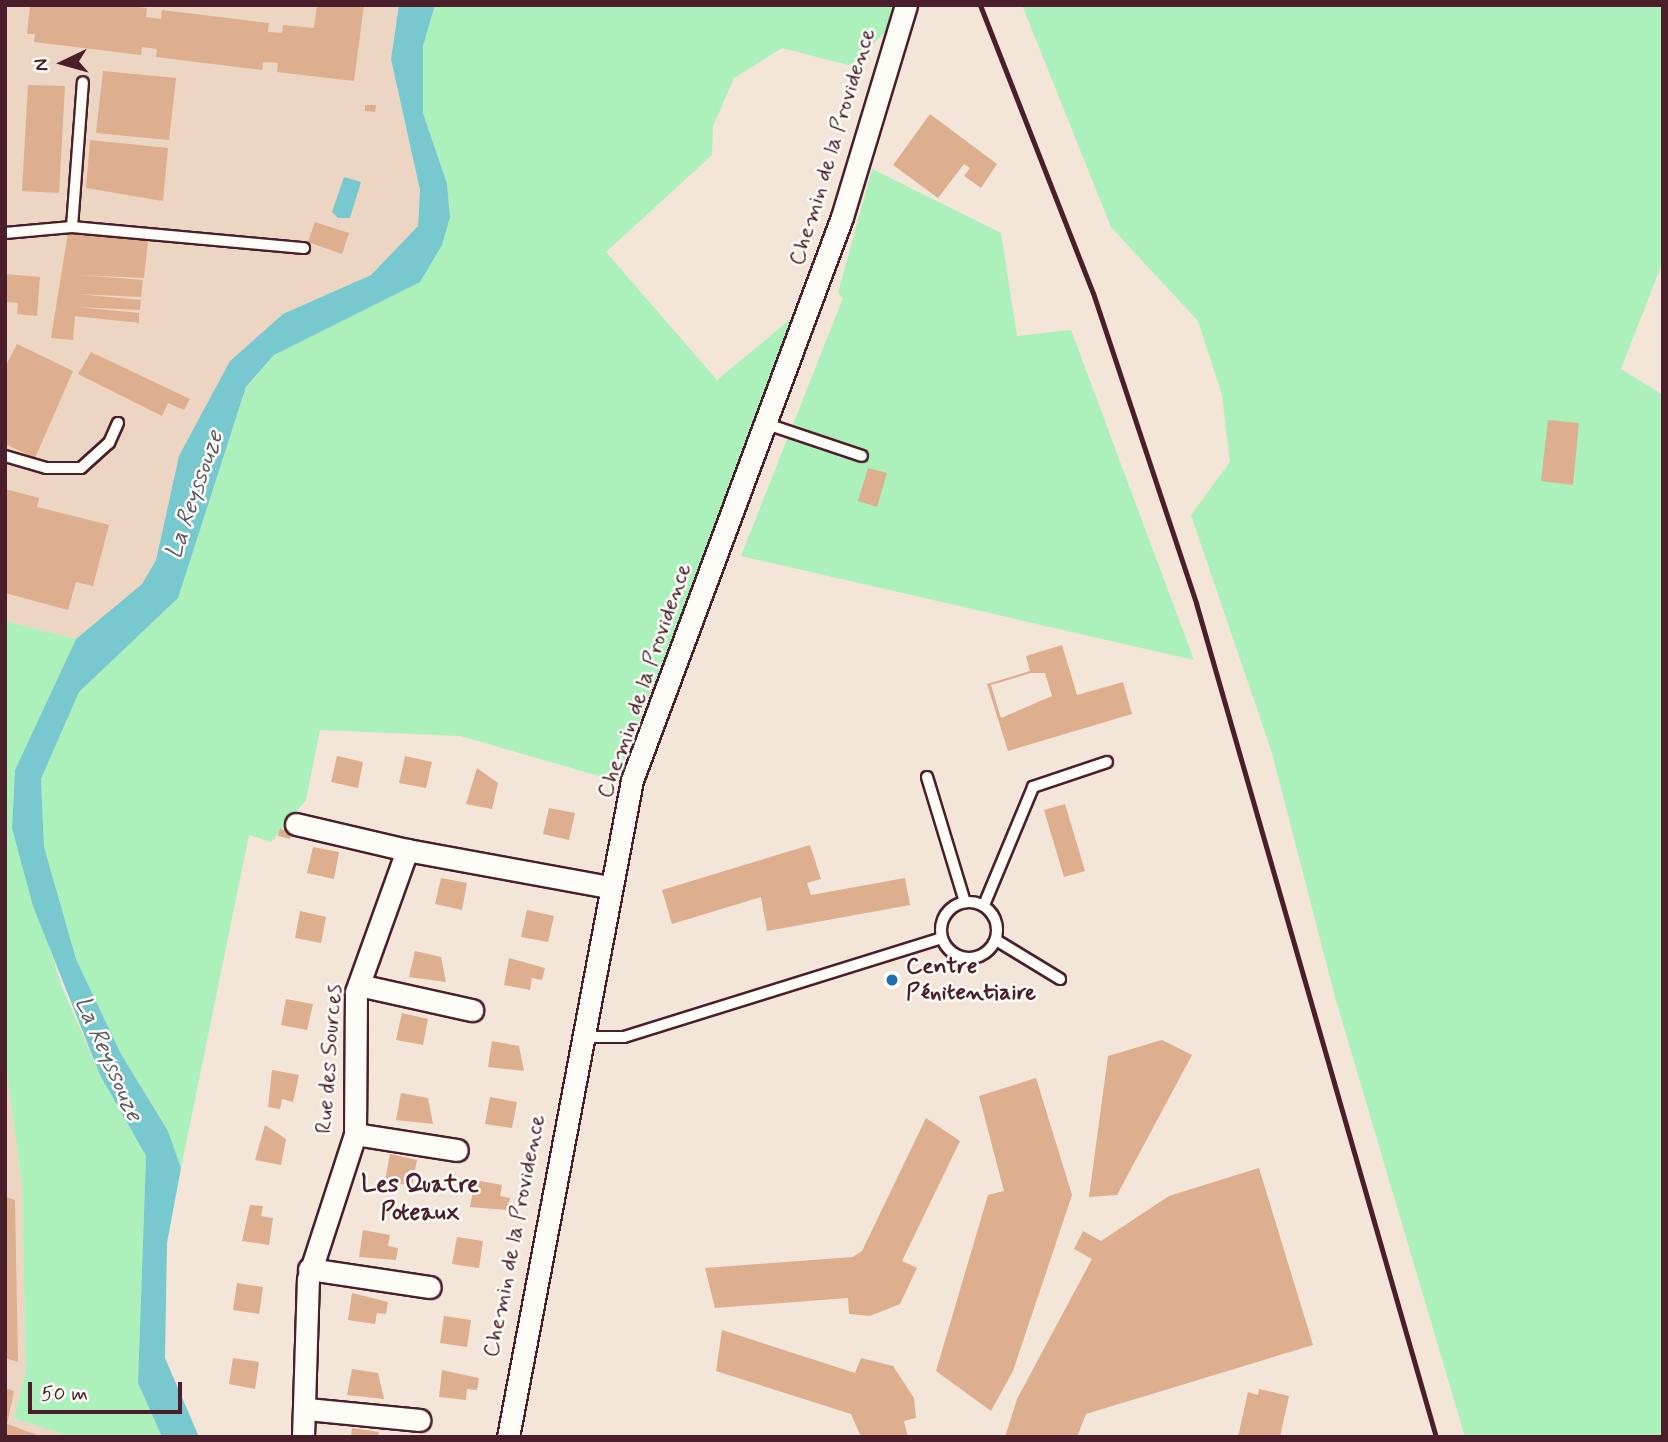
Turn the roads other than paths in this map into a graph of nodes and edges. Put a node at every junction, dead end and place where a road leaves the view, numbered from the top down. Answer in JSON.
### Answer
{"nodes":[{"id":1,"x":906,"y":5,"type":"edge"},
{"id":2,"x":83,"y":82,"type":"dead end"},
{"id":3,"x":72,"y":227,"type":"junction"},
{"id":4,"x":5,"y":233,"type":"edge"},
{"id":5,"x":304,"y":248,"type":"dead end"},
{"id":6,"x":118,"y":423,"type":"dead end"},
{"id":7,"x":766,"y":424,"type":"junction"},
{"id":8,"x":5,"y":456,"type":"edge"},
{"id":9,"x":862,"y":456,"type":"dead end"},
{"id":10,"x":1107,"y":762,"type":"dead end"},
{"id":11,"x":927,"y":778,"type":"dead end"},
{"id":12,"x":296,"y":824,"type":"dead end"},
{"id":13,"x":407,"y":850,"type":"junction"},
{"id":14,"x":609,"y":887,"type":"junction"},
{"id":15,"x":965,"y":902,"type":"junction"},
{"id":16,"x":984,"y":905,"type":"junction"},
{"id":17,"x":942,"y":938,"type":"junction"},
{"id":18,"x":996,"y":940,"type":"junction"},
{"id":19,"x":1060,"y":979,"type":"dead end"},
{"id":20,"x":359,"y":985,"type":"junction"},
{"id":21,"x":471,"y":1010,"type":"dead end"},
{"id":22,"x":579,"y":1037,"type":"junction"},
{"id":23,"x":355,"y":1134,"type":"junction"},
{"id":24,"x":457,"y":1150,"type":"dead end"},
{"id":25,"x":309,"y":1269,"type":"junction"},
{"id":26,"x":430,"y":1287,"type":"dead end"},
{"id":27,"x":307,"y":1409,"type":"junction"},
{"id":28,"x":419,"y":1420,"type":"dead end"},
{"id":29,"x":303,"y":1437,"type":"edge"},
{"id":30,"x":508,"y":1437,"type":"edge"}],
"edges":[{"from":1,"to":7,"type":"street","name":"Chemin de la Providence"},
{"from":2,"to":3,"type":"lane"},
{"from":3,"to":4,"type":"lane"},
{"from":3,"to":5,"type":"lane"},
{"from":6,"to":8,"type":"lane"},
{"from":7,"to":9,"type":"lane"},
{"from":7,"to":14,"type":"street","name":"Chemin de la Providence"},
{"from":10,"to":16,"type":"lane"},
{"from":11,"to":15,"type":"lane"},
{"from":12,"to":13,"type":"street"},
{"from":13,"to":14,"type":"street"},
{"from":13,"to":20,"type":"street","name":"Rue des Sources"},
{"from":14,"to":22,"type":"street","name":"Chemin de la Providence"},
{"from":15,"to":16,"type":"lane"},
{"from":15,"to":17,"type":"lane"},
{"from":16,"to":18,"type":"lane"},
{"from":17,"to":18,"type":"lane"},
{"from":17,"to":22,"type":"lane"},
{"from":18,"to":19,"type":"lane"},
{"from":20,"to":21,"type":"street"},
{"from":20,"to":23,"type":"street","name":"Rue des Sources"},
{"from":22,"to":30,"type":"street","name":"Chemin de la Providence"},
{"from":23,"to":24,"type":"street"},
{"from":23,"to":25,"type":"street","name":"Rue des Sources"},
{"from":25,"to":26,"type":"street"},
{"from":25,"to":27,"type":"street","name":"Rue des Sources"},
{"from":27,"to":28,"type":"street"},
{"from":27,"to":29,"type":"street","name":"Rue des Sources"}]}
